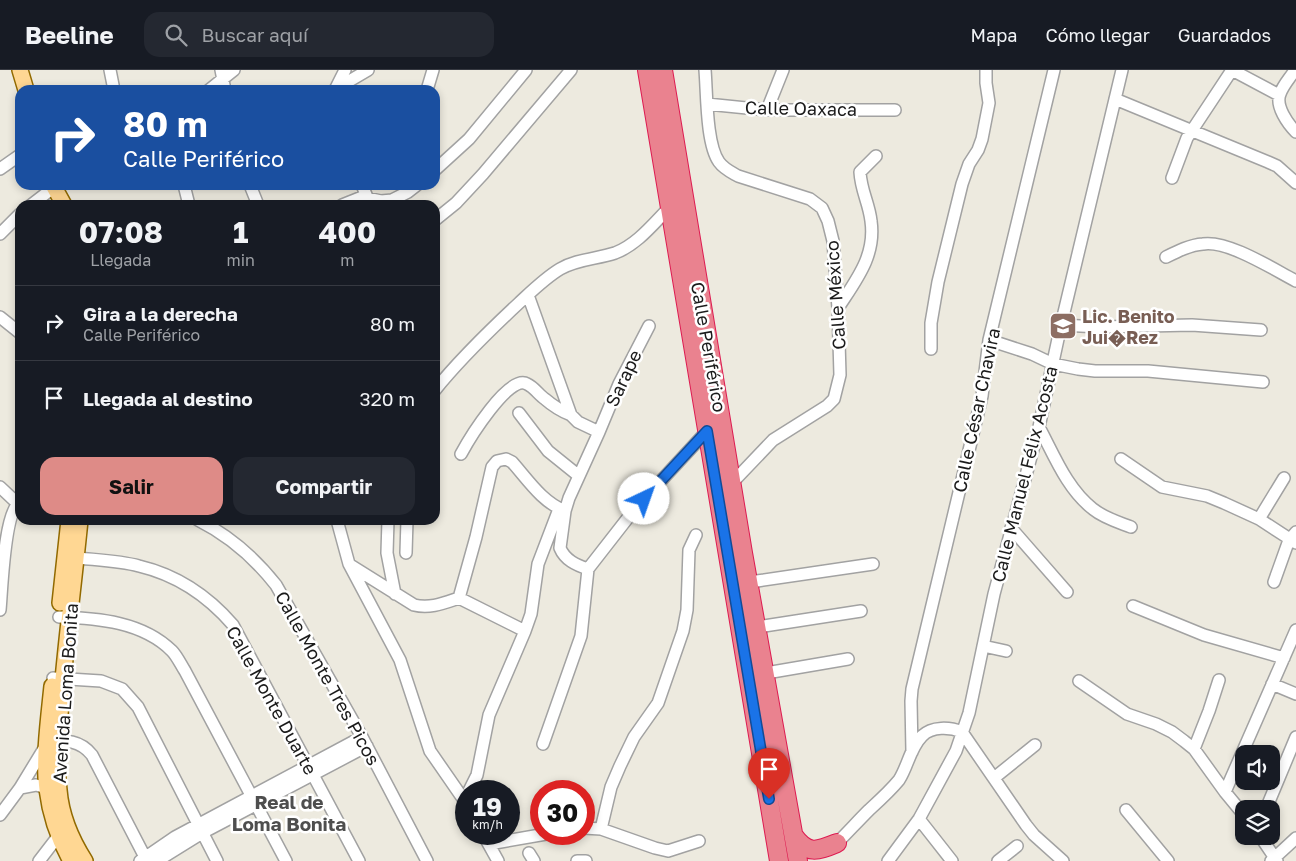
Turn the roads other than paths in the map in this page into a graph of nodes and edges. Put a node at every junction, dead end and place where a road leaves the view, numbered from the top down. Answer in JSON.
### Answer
{"nodes":[{"id":1,"x":20,"y":70,"type":"edge"},
{"id":2,"x":110,"y":70,"type":"edge"},
{"id":3,"x":234,"y":70,"type":"edge"},
{"id":4,"x":345,"y":70,"type":"edge"},
{"id":5,"x":368,"y":70,"type":"edge"},
{"id":6,"x":432,"y":70,"type":"edge"},
{"id":7,"x":526,"y":70,"type":"edge"},
{"id":8,"x":572,"y":70,"type":"edge"},
{"id":9,"x":647,"y":70,"type":"edge"},
{"id":10,"x":663,"y":70,"type":"edge"},
{"id":11,"x":705,"y":70,"type":"edge"},
{"id":12,"x":783,"y":70,"type":"edge"},
{"id":13,"x":986,"y":70,"type":"edge"},
{"id":14,"x":1054,"y":70,"type":"edge"},
{"id":15,"x":1122,"y":70,"type":"edge"},
{"id":16,"x":1232,"y":70,"type":"edge"},
{"id":17,"x":1295,"y":70,"type":"edge"},
{"id":18,"x":223,"y":80,"type":"edge"},
{"id":19,"x":24,"y":85,"type":"edge"},
{"id":20,"x":113,"y":85,"type":"edge"},
{"id":21,"x":337,"y":85,"type":"edge"},
{"id":22,"x":342,"y":85,"type":"edge"},
{"id":23,"x":428,"y":85,"type":"edge"},
{"id":24,"x":1279,"y":95,"type":"junction"},
{"id":25,"x":1115,"y":99,"type":"junction"},
{"id":26,"x":707,"y":104,"type":"junction"},
{"id":27,"x":767,"y":110,"type":"junction"},
{"id":28,"x":895,"y":110,"type":"dead end"},
{"id":29,"x":1191,"y":131,"type":"junction"},
{"id":30,"x":1296,"y":132,"type":"edge"},
{"id":31,"x":876,"y":156,"type":"dead end"},
{"id":32,"x":15,"y":158,"type":"edge"},
{"id":33,"x":440,"y":165,"type":"edge"},
{"id":34,"x":0,"y":169,"type":"edge"},
{"id":35,"x":1172,"y":178,"type":"dead end"},
{"id":36,"x":1296,"y":183,"type":"edge"},
{"id":37,"x":50,"y":190,"type":"edge"},
{"id":38,"x":364,"y":190,"type":"edge"},
{"id":39,"x":410,"y":190,"type":"edge"},
{"id":40,"x":367,"y":197,"type":"junction"},
{"id":41,"x":37,"y":200,"type":"edge"},
{"id":42,"x":353,"y":200,"type":"edge"},
{"id":43,"x":378,"y":200,"type":"edge"},
{"id":44,"x":392,"y":200,"type":"edge"},
{"id":45,"x":670,"y":207,"type":"junction"},
{"id":46,"x":440,"y":216,"type":"edge"},
{"id":47,"x":15,"y":219,"type":"edge"},
{"id":48,"x":0,"y":234,"type":"edge"},
{"id":49,"x":1166,"y":257,"type":"dead end"},
{"id":50,"x":1296,"y":281,"type":"edge"},
{"id":51,"x":528,"y":296,"type":"junction"},
{"id":52,"x":838,"y":308,"type":"junction"},
{"id":53,"x":0,"y":317,"type":"edge"},
{"id":54,"x":1061,"y":325,"type":"junction"},
{"id":55,"x":649,"y":326,"type":"dead end"},
{"id":56,"x":15,"y":329,"type":"edge"},
{"id":57,"x":1261,"y":330,"type":"dead end"},
{"id":58,"x":989,"y":340,"type":"junction"},
{"id":59,"x":932,"y":349,"type":"dead end"},
{"id":60,"x":1053,"y":364,"type":"junction"},
{"id":61,"x":1263,"y":382,"type":"dead end"},
{"id":62,"x":440,"y":384,"type":"edge"},
{"id":63,"x":519,"y":413,"type":"dead end"},
{"id":64,"x":571,"y":415,"type":"junction"},
{"id":65,"x":1039,"y":427,"type":"junction"},
{"id":66,"x":707,"y":431,"type":"junction"},
{"id":67,"x":599,"y":432,"type":"junction"},
{"id":68,"x":461,"y":454,"type":"dead end"},
{"id":69,"x":1121,"y":459,"type":"dead end"},
{"id":70,"x":579,"y":476,"type":"junction"},
{"id":71,"x":1284,"y":478,"type":"dead end"},
{"id":72,"x":732,"y":483,"type":"junction"},
{"id":73,"x":0,"y":487,"type":"edge"},
{"id":74,"x":15,"y":500,"type":"edge"},
{"id":75,"x":15,"y":508,"type":"edge"},
{"id":76,"x":562,"y":510,"type":"junction"},
{"id":77,"x":1259,"y":519,"type":"junction"},
{"id":78,"x":69,"y":525,"type":"edge"},
{"id":79,"x":79,"y":525,"type":"edge"},
{"id":80,"x":207,"y":525,"type":"edge"},
{"id":81,"x":338,"y":525,"type":"edge"},
{"id":82,"x":388,"y":525,"type":"edge"},
{"id":83,"x":407,"y":525,"type":"edge"},
{"id":84,"x":1132,"y":527,"type":"dead end"},
{"id":85,"x":1011,"y":528,"type":"junction"},
{"id":86,"x":696,"y":536,"type":"dead end"},
{"id":87,"x":1294,"y":538,"type":"edge"},
{"id":88,"x":406,"y":553,"type":"dead end"},
{"id":89,"x":743,"y":553,"type":"junction"},
{"id":90,"x":70,"y":557,"type":"junction"},
{"id":91,"x":349,"y":564,"type":"junction"},
{"id":92,"x":873,"y":564,"type":"dead end"},
{"id":93,"x":2,"y":567,"type":"edge"},
{"id":94,"x":588,"y":569,"type":"junction"},
{"id":95,"x":757,"y":581,"type":"junction"},
{"id":96,"x":1274,"y":582,"type":"dead end"},
{"id":97,"x":1066,"y":592,"type":"dead end"},
{"id":98,"x":395,"y":594,"type":"junction"},
{"id":99,"x":459,"y":598,"type":"junction"},
{"id":100,"x":1133,"y":606,"type":"dead end"},
{"id":101,"x":0,"y":610,"type":"edge"},
{"id":102,"x":861,"y":611,"type":"dead end"},
{"id":103,"x":64,"y":617,"type":"junction"},
{"id":104,"x":764,"y":626,"type":"junction"},
{"id":105,"x":1296,"y":630,"type":"edge"},
{"id":106,"x":526,"y":631,"type":"junction"},
{"id":107,"x":983,"y":646,"type":"junction"},
{"id":108,"x":1006,"y":651,"type":"dead end"},
{"id":109,"x":1284,"y":658,"type":"junction"},
{"id":110,"x":848,"y":659,"type":"dead end"},
{"id":111,"x":772,"y":672,"type":"junction"},
{"id":112,"x":58,"y":679,"type":"junction"},
{"id":113,"x":1219,"y":680,"type":"dead end"},
{"id":114,"x":1079,"y":681,"type":"dead end"},
{"id":115,"x":1272,"y":684,"type":"junction"},
{"id":116,"x":1296,"y":694,"type":"edge"},
{"id":117,"x":774,"y":728,"type":"junction"},
{"id":118,"x":962,"y":732,"type":"junction"},
{"id":119,"x":1296,"y":737,"type":"edge"},
{"id":120,"x":53,"y":741,"type":"junction"},
{"id":121,"x":364,"y":742,"type":"junction"},
{"id":122,"x":543,"y":744,"type":"dead end"},
{"id":123,"x":1036,"y":745,"type":"dead end"},
{"id":124,"x":1194,"y":749,"type":"junction"},
{"id":125,"x":912,"y":752,"type":"junction"},
{"id":126,"x":311,"y":770,"type":"junction"},
{"id":127,"x":994,"y":778,"type":"junction"},
{"id":128,"x":474,"y":780,"type":"edge"},
{"id":129,"x":455,"y":783,"type":"edge"},
{"id":130,"x":20,"y":788,"type":"junction"},
{"id":131,"x":47,"y":788,"type":"junction"},
{"id":132,"x":1225,"y":792,"type":"junction"},
{"id":133,"x":254,"y":800,"type":"junction"},
{"id":134,"x":1270,"y":800,"type":"edge"},
{"id":135,"x":1235,"y":804,"type":"edge"},
{"id":136,"x":1126,"y":810,"type":"dead end"},
{"id":137,"x":0,"y":815,"type":"edge"},
{"id":138,"x":919,"y":819,"type":"junction"},
{"id":139,"x":200,"y":829,"type":"junction"},
{"id":140,"x":595,"y":829,"type":"edge"},
{"id":141,"x":601,"y":829,"type":"junction"},
{"id":142,"x":60,"y":835,"type":"junction"},
{"id":143,"x":794,"y":836,"type":"junction"},
{"id":144,"x":1296,"y":838,"type":"edge"},
{"id":145,"x":699,"y":841,"type":"dead end"},
{"id":146,"x":837,"y":843,"type":"junction"},
{"id":147,"x":490,"y":845,"type":"edge"},
{"id":148,"x":1265,"y":845,"type":"edge"},
{"id":149,"x":1018,"y":846,"type":"dead end"},
{"id":150,"x":144,"y":860,"type":"edge"},
{"id":151,"x":1274,"y":860,"type":"edge"},
{"id":152,"x":39,"y":861,"type":"edge"},
{"id":153,"x":72,"y":861,"type":"edge"},
{"id":154,"x":85,"y":861,"type":"edge"},
{"id":155,"x":157,"y":861,"type":"edge"},
{"id":156,"x":217,"y":861,"type":"edge"},
{"id":157,"x":286,"y":861,"type":"edge"},
{"id":158,"x":358,"y":861,"type":"edge"},
{"id":159,"x":427,"y":861,"type":"edge"},
{"id":160,"x":498,"y":861,"type":"edge"},
{"id":161,"x":577,"y":861,"type":"edge"},
{"id":162,"x":586,"y":861,"type":"edge"},
{"id":163,"x":779,"y":861,"type":"edge"},
{"id":164,"x":798,"y":861,"type":"edge"},
{"id":165,"x":823,"y":861,"type":"edge"},
{"id":166,"x":888,"y":861,"type":"edge"},
{"id":167,"x":952,"y":861,"type":"edge"},
{"id":168,"x":998,"y":861,"type":"edge"},
{"id":169,"x":1063,"y":861,"type":"edge"},
{"id":170,"x":1168,"y":861,"type":"edge"}],
"edges":[{"from":1,"to":19,"type":"main road"},
{"from":2,"to":20,"type":"street"},
{"from":3,"to":18,"type":"street"},
{"from":4,"to":21,"type":"street"},
{"from":5,"to":22,"type":"street"},
{"from":6,"to":23,"type":"street"},
{"from":7,"to":33,"type":"street"},
{"from":8,"to":46,"type":"street"},
{"from":9,"to":45,"type":"highway","name":"Calle Periférico"},
{"from":10,"to":72,"type":"highway","name":"Calle Periférico"},
{"from":11,"to":26,"type":"street","name":"Calle México"},
{"from":12,"to":27,"type":"street"},
{"from":13,"to":59,"type":"street"},
{"from":14,"to":58,"type":"street","name":"Calle César Chavira"},
{"from":15,"to":25,"type":"street","name":"Calle Manuel Félix Acosta"},
{"from":16,"to":24,"type":"street"},
{"from":16,"to":29,"type":"street"},
{"from":17,"to":24,"type":"street"},
{"from":24,"to":30,"type":"street"},
{"from":25,"to":29,"type":"street"},
{"from":25,"to":54,"type":"street","name":"Calle Manuel Félix Acosta"},
{"from":26,"to":27,"type":"street","name":"Calle Oaxaca"},
{"from":26,"to":52,"type":"street","name":"Calle México"},
{"from":27,"to":28,"type":"street","name":"Calle Oaxaca"},
{"from":29,"to":35,"type":"street"},
{"from":29,"to":36,"type":"street"},
{"from":31,"to":52,"type":"street"},
{"from":32,"to":34,"type":"street"},
{"from":37,"to":41,"type":"street"},
{"from":38,"to":40,"type":"street"},
{"from":39,"to":44,"type":"street"},
{"from":40,"to":42,"type":"street"},
{"from":40,"to":43,"type":"street"},
{"from":45,"to":51,"type":"street"},
{"from":45,"to":66,"type":"highway","name":"Calle Periférico"},
{"from":47,"to":48,"type":"street"},
{"from":49,"to":50,"type":"street"},
{"from":51,"to":62,"type":"street"},
{"from":51,"to":64,"type":"street"},
{"from":52,"to":72,"type":"street","name":"Calle México"},
{"from":53,"to":56,"type":"street"},
{"from":54,"to":57,"type":"street"},
{"from":54,"to":60,"type":"street","name":"Calle Manuel Félix Acosta"},
{"from":55,"to":67,"type":"street","name":"Sarape"},
{"from":58,"to":60,"type":"street"},
{"from":58,"to":125,"type":"street","name":"Calle César Chavira"},
{"from":60,"to":61,"type":"street"},
{"from":60,"to":65,"type":"street","name":"Calle Manuel Félix Acosta"},
{"from":63,"to":70,"type":"street"},
{"from":64,"to":67,"type":"street"},
{"from":64,"to":68,"type":"street"},
{"from":65,"to":84,"type":"street"},
{"from":65,"to":85,"type":"street","name":"Calle Manuel Félix Acosta"},
{"from":66,"to":94,"type":"street"},
{"from":66,"to":163,"type":"highway","name":"Calle Periférico"},
{"from":67,"to":70,"type":"street","name":"Sarape"},
{"from":69,"to":77,"type":"street"},
{"from":70,"to":76,"type":"street","name":"Sarape"},
{"from":71,"to":77,"type":"street"},
{"from":72,"to":89,"type":"highway","name":"Calle Periférico"},
{"from":73,"to":74,"type":"street"},
{"from":75,"to":93,"type":"street"},
{"from":76,"to":94,"type":"street"},
{"from":76,"to":99,"type":"street"},
{"from":76,"to":106,"type":"street"},
{"from":77,"to":87,"type":"street"},
{"from":78,"to":90,"type":"main road","name":"Avenida Loma Bonita"},
{"from":79,"to":90,"type":"main road","name":"Avenida Loma Bonita"},
{"from":80,"to":121,"type":"street","name":"Calle Monte Tres Picos"},
{"from":81,"to":91,"type":"street"},
{"from":82,"to":98,"type":"street"},
{"from":83,"to":88,"type":"street"},
{"from":85,"to":97,"type":"street"},
{"from":85,"to":107,"type":"street","name":"Calle Manuel Félix Acosta"},
{"from":86,"to":141,"type":"street"},
{"from":87,"to":96,"type":"street"},
{"from":89,"to":95,"type":"highway"},
{"from":89,"to":117,"type":"highway","name":"Calle Periférico"},
{"from":90,"to":103,"type":"main road","name":"Avenida Loma Bonita"},
{"from":90,"to":126,"type":"street","name":"Calle Monte Duarte"},
{"from":91,"to":98,"type":"street"},
{"from":91,"to":129,"type":"street"},
{"from":92,"to":95,"type":"street"},
{"from":93,"to":101,"type":"street"},
{"from":94,"to":122,"type":"street"},
{"from":95,"to":104,"type":"highway"},
{"from":98,"to":99,"type":"street"},
{"from":99,"to":106,"type":"street"},
{"from":100,"to":109,"type":"street"},
{"from":102,"to":104,"type":"street"},
{"from":103,"to":112,"type":"main road","name":"Avenida Loma Bonita"},
{"from":103,"to":133,"type":"street"},
{"from":104,"to":111,"type":"highway"},
{"from":105,"to":109,"type":"street"},
{"from":106,"to":128,"type":"street"},
{"from":107,"to":108,"type":"street"},
{"from":107,"to":118,"type":"street","name":"Calle Manuel Félix Acosta"},
{"from":109,"to":115,"type":"street"},
{"from":110,"to":111,"type":"street"},
{"from":111,"to":117,"type":"highway"},
{"from":112,"to":120,"type":"main road","name":"Avenida Loma Bonita"},
{"from":112,"to":139,"type":"street"},
{"from":113,"to":124,"type":"street"},
{"from":114,"to":124,"type":"street"},
{"from":115,"to":116,"type":"street"},
{"from":115,"to":132,"type":"street"},
{"from":117,"to":143,"type":"highway","name":"Calle Periférico"},
{"from":118,"to":125,"type":"street"},
{"from":118,"to":127,"type":"street"},
{"from":118,"to":138,"type":"street","name":"Calle Manuel Félix Acosta"},
{"from":119,"to":134,"type":"street"},
{"from":120,"to":130,"type":"street"},
{"from":120,"to":131,"type":"main road","name":"Avenida Loma Bonita"},
{"from":120,"to":150,"type":"street"},
{"from":120,"to":154,"type":"main road","name":"Avenida Loma Bonita"},
{"from":121,"to":126,"type":"street"},
{"from":121,"to":159,"type":"street","name":"Calle Monte Tres Picos"},
{"from":123,"to":127,"type":"street"},
{"from":124,"to":132,"type":"street"},
{"from":125,"to":146,"type":"street"},
{"from":126,"to":133,"type":"street"},
{"from":126,"to":158,"type":"street","name":"Calle Monte Duarte"},
{"from":127,"to":169,"type":"street"},
{"from":130,"to":131,"type":"street"},
{"from":130,"to":137,"type":"street"},
{"from":131,"to":142,"type":"main road","name":"Avenida Loma Bonita"},
{"from":132,"to":135,"type":"street"},
{"from":133,"to":139,"type":"street"},
{"from":133,"to":157,"type":"street"},
{"from":136,"to":170,"type":"street"},
{"from":138,"to":166,"type":"street","name":"Calle Manuel Félix Acosta"},
{"from":138,"to":167,"type":"street"},
{"from":139,"to":150,"type":"street"},
{"from":139,"to":155,"type":"street"},
{"from":139,"to":156,"type":"street"},
{"from":140,"to":141,"type":"street"},
{"from":141,"to":145,"type":"street"},
{"from":142,"to":152,"type":"street"},
{"from":142,"to":153,"type":"main road","name":"Avenida Loma Bonita"},
{"from":143,"to":146,"type":"highway"},
{"from":143,"to":164,"type":"highway","name":"Calle Periférico"},
{"from":144,"to":151,"type":"street"},
{"from":146,"to":165,"type":"highway"},
{"from":147,"to":160,"type":"street"},
{"from":148,"to":151,"type":"street"},
{"from":149,"to":168,"type":"street"},
{"from":161,"to":162,"type":"street"}]}
